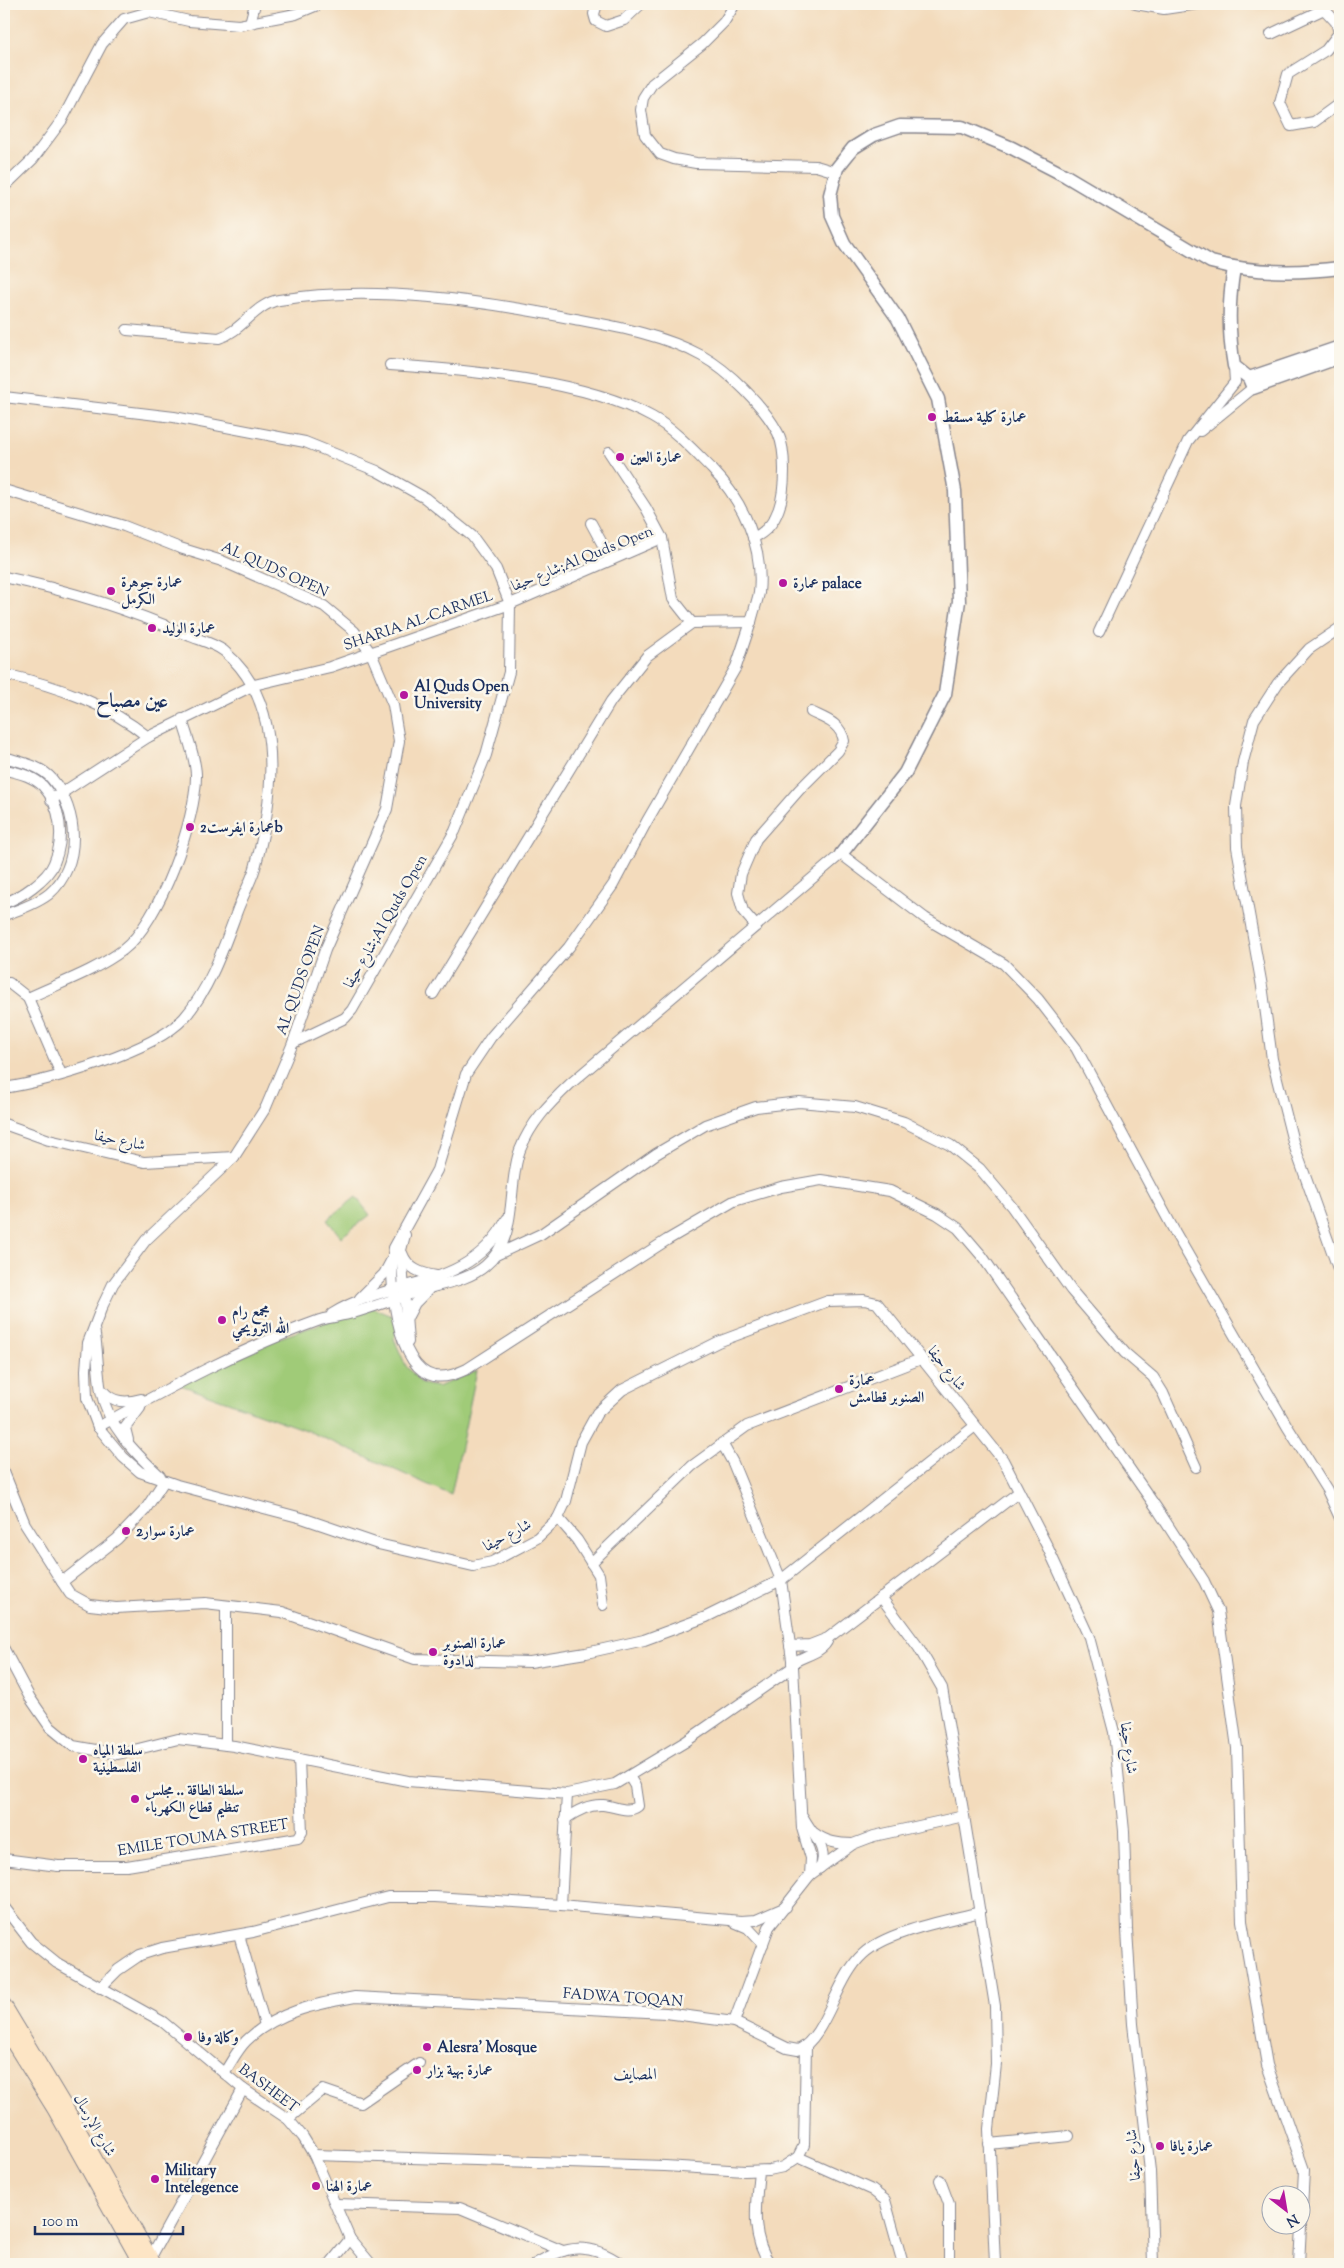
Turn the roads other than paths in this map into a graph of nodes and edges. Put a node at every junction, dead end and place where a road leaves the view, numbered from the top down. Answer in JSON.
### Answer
{"nodes":[{"id":1,"x":255,"y":4,"type":"edge"},
{"id":2,"x":320,"y":4,"type":"edge"},
{"id":3,"x":597,"y":4,"type":"edge"},
{"id":4,"x":641,"y":4,"type":"edge"},
{"id":5,"x":735,"y":4,"type":"edge"},
{"id":6,"x":1136,"y":4,"type":"edge"},
{"id":7,"x":1198,"y":4,"type":"edge"},
{"id":8,"x":250,"y":23,"type":"junction"},
{"id":9,"x":1271,"y":34,"type":"dead end"},
{"id":10,"x":1340,"y":103,"type":"edge"},
{"id":11,"x":836,"y":172,"type":"junction"},
{"id":12,"x":4,"y":187,"type":"edge"},
{"id":13,"x":1234,"y":268,"type":"junction"},
{"id":14,"x":1340,"y":268,"type":"edge"},
{"id":15,"x":127,"y":330,"type":"dead end"},
{"id":16,"x":1340,"y":346,"type":"edge"},
{"id":17,"x":1340,"y":357,"type":"edge"},
{"id":18,"x":390,"y":365,"type":"dead end"},
{"id":19,"x":1234,"y":366,"type":"junction"},
{"id":20,"x":1251,"y":383,"type":"junction"},
{"id":21,"x":4,"y":397,"type":"edge"},
{"id":22,"x":1188,"y":441,"type":"junction"},
{"id":23,"x":609,"y":452,"type":"dead end"},
{"id":24,"x":4,"y":490,"type":"edge"},
{"id":25,"x":591,"y":523,"type":"dead end"},
{"id":26,"x":662,"y":538,"type":"junction"},
{"id":27,"x":754,"y":538,"type":"junction"},
{"id":28,"x":611,"y":560,"type":"junction"},
{"id":29,"x":4,"y":577,"type":"edge"},
{"id":30,"x":510,"y":604,"type":"junction"},
{"id":31,"x":750,"y":622,"type":"junction"},
{"id":32,"x":692,"y":623,"type":"junction"},
{"id":33,"x":1340,"y":628,"type":"edge"},
{"id":34,"x":1099,"y":632,"type":"dead end"},
{"id":35,"x":372,"y":653,"type":"junction"},
{"id":36,"x":4,"y":674,"type":"edge"},
{"id":37,"x":254,"y":685,"type":"junction"},
{"id":38,"x":811,"y":712,"type":"dead end"},
{"id":39,"x":182,"y":719,"type":"junction"},
{"id":40,"x":148,"y":737,"type":"junction"},
{"id":41,"x":4,"y":757,"type":"edge"},
{"id":42,"x":4,"y":770,"type":"edge"},
{"id":43,"x":61,"y":794,"type":"junction"},
{"id":44,"x":51,"y":800,"type":"junction"},
{"id":45,"x":841,"y":854,"type":"junction"},
{"id":46,"x":4,"y":903,"type":"edge"},
{"id":47,"x":4,"y":915,"type":"edge"},
{"id":48,"x":756,"y":926,"type":"junction"},
{"id":49,"x":9,"y":983,"type":"dead end"},
{"id":50,"x":433,"y":994,"type":"dead end"},
{"id":51,"x":28,"y":998,"type":"junction"},
{"id":52,"x":294,"y":1042,"type":"junction"},
{"id":53,"x":61,"y":1074,"type":"junction"},
{"id":54,"x":4,"y":1088,"type":"edge"},
{"id":55,"x":266,"y":1107,"type":"joint"},
{"id":56,"x":4,"y":1124,"type":"edge"},
{"id":57,"x":234,"y":1157,"type":"junction"},
{"id":58,"x":511,"y":1212,"type":"junction"},
{"id":59,"x":412,"y":1215,"type":"junction"},
{"id":60,"x":401,"y":1250,"type":"junction"},
{"id":61,"x":495,"y":1256,"type":"junction"},
{"id":62,"x":391,"y":1261,"type":"junction"},
{"id":63,"x":1340,"y":1274,"type":"edge"},
{"id":64,"x":437,"y":1276,"type":"junction"},
{"id":65,"x":431,"y":1288,"type":"junction"},
{"id":66,"x":398,"y":1293,"type":"junction"},
{"id":67,"x":355,"y":1302,"type":"junction"},
{"id":68,"x":370,"y":1307,"type":"junction"},
{"id":69,"x":323,"y":1319,"type":"junction"},
{"id":70,"x":402,"y":1322,"type":"junction"},
{"id":71,"x":94,"y":1328,"type":"junction"},
{"id":72,"x":921,"y":1359,"type":"junction"},
{"id":73,"x":101,"y":1388,"type":"junction"},
{"id":74,"x":154,"y":1397,"type":"junction"},
{"id":75,"x":113,"y":1419,"type":"junction"},
{"id":76,"x":974,"y":1426,"type":"junction"},
{"id":77,"x":98,"y":1427,"type":"junction"},
{"id":78,"x":722,"y":1443,"type":"junction"},
{"id":79,"x":130,"y":1448,"type":"junction"},
{"id":80,"x":1196,"y":1467,"type":"dead end"},
{"id":81,"x":4,"y":1472,"type":"edge"},
{"id":82,"x":164,"y":1481,"type":"junction"},
{"id":83,"x":1019,"y":1492,"type":"junction"},
{"id":84,"x":558,"y":1518,"type":"junction"},
{"id":85,"x":1340,"y":1518,"type":"edge"},
{"id":86,"x":591,"y":1563,"type":"junction"},
{"id":87,"x":781,"y":1580,"type":"junction"},
{"id":88,"x":62,"y":1582,"type":"junction"},
{"id":89,"x":881,"y":1597,"type":"junction"},
{"id":90,"x":603,"y":1605,"type":"dead end"},
{"id":91,"x":226,"y":1606,"type":"junction"},
{"id":92,"x":828,"y":1638,"type":"junction"},
{"id":93,"x":790,"y":1646,"type":"junction"},
{"id":94,"x":4,"y":1649,"type":"edge"},
{"id":95,"x":792,"y":1665,"type":"junction"},
{"id":96,"x":226,"y":1745,"type":"junction"},
{"id":97,"x":299,"y":1759,"type":"junction"},
{"id":98,"x":629,"y":1776,"type":"junction"},
{"id":99,"x":566,"y":1794,"type":"junction"},
{"id":100,"x":802,"y":1816,"type":"junction"},
{"id":101,"x":964,"y":1816,"type":"junction"},
{"id":102,"x":565,"y":1819,"type":"junction"},
{"id":103,"x":812,"y":1832,"type":"junction"},
{"id":104,"x":853,"y":1844,"type":"junction"},
{"id":105,"x":4,"y":1858,"type":"edge"},
{"id":106,"x":819,"y":1868,"type":"junction"},
{"id":107,"x":810,"y":1875,"type":"junction"},
{"id":108,"x":561,"y":1905,"type":"junction"},
{"id":109,"x":786,"y":1906,"type":"junction"},
{"id":110,"x":4,"y":1907,"type":"edge"},
{"id":111,"x":980,"y":1912,"type":"junction"},
{"id":112,"x":729,"y":1919,"type":"junction"},
{"id":113,"x":239,"y":1935,"type":"junction"},
{"id":114,"x":762,"y":1944,"type":"junction"},
{"id":115,"x":100,"y":1988,"type":"junction"},
{"id":116,"x":4,"y":2004,"type":"edge"},
{"id":117,"x":734,"y":2022,"type":"junction"},
{"id":118,"x":265,"y":2025,"type":"junction"},
{"id":119,"x":4,"y":2028,"type":"edge"},
{"id":120,"x":806,"y":2047,"type":"junction"},
{"id":121,"x":419,"y":2063,"type":"dead end"},
{"id":122,"x":224,"y":2073,"type":"junction"},
{"id":123,"x":244,"y":2089,"type":"junction"},
{"id":124,"x":288,"y":2119,"type":"junction"},
{"id":125,"x":1068,"y":2136,"type":"dead end"},
{"id":126,"x":990,"y":2144,"type":"junction"},
{"id":127,"x":314,"y":2155,"type":"junction"},
{"id":128,"x":798,"y":2157,"type":"junction"},
{"id":129,"x":759,"y":2171,"type":"junction"},
{"id":130,"x":940,"y":2180,"type":"dead end"},
{"id":131,"x":1303,"y":2186,"type":"edge"},
{"id":132,"x":336,"y":2204,"type":"junction"},
{"id":133,"x":1300,"y":2236,"type":"edge"},
{"id":134,"x":350,"y":2239,"type":"junction"},
{"id":135,"x":563,"y":2251,"type":"junction"},
{"id":136,"x":149,"y":2262,"type":"edge"},
{"id":137,"x":330,"y":2264,"type":"edge"},
{"id":138,"x":371,"y":2264,"type":"edge"},
{"id":139,"x":535,"y":2264,"type":"edge"},
{"id":140,"x":621,"y":2264,"type":"edge"},
{"id":141,"x":770,"y":2264,"type":"edge"},
{"id":142,"x":903,"y":2264,"type":"edge"},
{"id":143,"x":949,"y":2264,"type":"edge"},
{"id":144,"x":995,"y":2264,"type":"edge"},
{"id":145,"x":1154,"y":2264,"type":"edge"},
{"id":146,"x":1298,"y":2264,"type":"edge"}],
"edges":[{"from":1,"to":8,"type":"street"},
{"from":2,"to":8,"type":"street"},
{"from":3,"to":4,"type":"street"},
{"from":5,"to":11,"type":"street"},
{"from":6,"to":7,"type":"street"},
{"from":8,"to":12,"type":"street"},
{"from":9,"to":10,"type":"street"},
{"from":11,"to":13,"type":"street"},
{"from":11,"to":45,"type":"street"},
{"from":13,"to":14,"type":"street"},
{"from":13,"to":19,"type":"street"},
{"from":15,"to":27,"type":"street"},
{"from":16,"to":20,"type":"street"},
{"from":17,"to":20,"type":"street"},
{"from":18,"to":27,"type":"street"},
{"from":19,"to":20,"type":"street"},
{"from":19,"to":22,"type":"street"},
{"from":20,"to":22,"type":"street"},
{"from":21,"to":30,"type":"street","name":"SHARIA AL-CARMEL"},
{"from":22,"to":34,"type":"street"},
{"from":23,"to":26,"type":"street"},
{"from":24,"to":35,"type":"street","name":"AL QUDS OPEN"},
{"from":25,"to":28,"type":"street"},
{"from":26,"to":28,"type":"street","name":"شارع حيفا;Al Quds Open"},
{"from":26,"to":32,"type":"street","name":"شارع حيفا;Al Quds Open"},
{"from":27,"to":31,"type":"street"},
{"from":28,"to":30,"type":"street","name":"شارع حيفا;Al Quds Open"},
{"from":29,"to":37,"type":"street"},
{"from":30,"to":35,"type":"street","name":"SHARIA AL-CARMEL"},
{"from":30,"to":52,"type":"street","name":"شارع حيفا;Al Quds Open"},
{"from":31,"to":32,"type":"street"},
{"from":31,"to":59,"type":"street"},
{"from":32,"to":50,"type":"street"},
{"from":33,"to":63,"type":"street"},
{"from":35,"to":37,"type":"street","name":"SHARIA AL-CARMEL"},
{"from":35,"to":52,"type":"street","name":"AL QUDS OPEN"},
{"from":36,"to":40,"type":"street"},
{"from":37,"to":39,"type":"street","name":"SHARIA AL-CARMEL"},
{"from":37,"to":53,"type":"street"},
{"from":38,"to":48,"type":"street"},
{"from":39,"to":40,"type":"street","name":"SHARIA AL-CARMEL"},
{"from":39,"to":51,"type":"street"},
{"from":40,"to":43,"type":"street","name":"SHARIA AL-CARMEL"},
{"from":41,"to":43,"type":"street"},
{"from":42,"to":44,"type":"street"},
{"from":43,"to":44,"type":"street","name":"SHARIA AL-CARMEL"},
{"from":43,"to":47,"type":"street"},
{"from":44,"to":46,"type":"street"},
{"from":45,"to":48,"type":"street"},
{"from":45,"to":85,"type":"street"},
{"from":48,"to":58,"type":"street"},
{"from":49,"to":51,"type":"street"},
{"from":51,"to":53,"type":"street"},
{"from":52,"to":55,"type":"street","name":"AL QUDS OPEN"},
{"from":53,"to":54,"type":"street"},
{"from":55,"to":57,"type":"street","name":"شارع حيفا"},
{"from":56,"to":57,"type":"street","name":"شارع حيفا"},
{"from":57,"to":71,"type":"street","name":"شارع حيفا"},
{"from":58,"to":61,"type":"street"},
{"from":58,"to":64,"type":"street"},
{"from":59,"to":60,"type":"street"},
{"from":59,"to":62,"type":"street"},
{"from":60,"to":64,"type":"street"},
{"from":60,"to":66,"type":"street"},
{"from":61,"to":65,"type":"street"},
{"from":61,"to":80,"type":"street"},
{"from":62,"to":66,"type":"street"},
{"from":62,"to":67,"type":"street"},
{"from":64,"to":66,"type":"street"},
{"from":65,"to":66,"type":"street"},
{"from":65,"to":70,"type":"street"},
{"from":66,"to":67,"type":"street"},
{"from":66,"to":68,"type":"street"},
{"from":66,"to":70,"type":"street"},
{"from":67,"to":69,"type":"street"},
{"from":68,"to":69,"type":"street"},
{"from":68,"to":70,"type":"street"},
{"from":69,"to":74,"type":"street"},
{"from":70,"to":131,"type":"street"},
{"from":71,"to":73,"type":"street","name":"شارع حيفا"},
{"from":71,"to":77,"type":"street","name":"شارع حيفا"},
{"from":72,"to":76,"type":"street","name":"شارع حيفا"},
{"from":72,"to":78,"type":"street"},
{"from":72,"to":84,"type":"street","name":"شارع حيفا"},
{"from":73,"to":74,"type":"street"},
{"from":73,"to":75,"type":"street","name":"شارع حيفا"},
{"from":74,"to":75,"type":"street"},
{"from":74,"to":79,"type":"street"},
{"from":75,"to":77,"type":"street"},
{"from":75,"to":79,"type":"street","name":"شارع حيفا"},
{"from":76,"to":83,"type":"street","name":"شارع حيفا"},
{"from":76,"to":87,"type":"street"},
{"from":77,"to":82,"type":"street","name":"شارع حيفا"},
{"from":78,"to":86,"type":"street"},
{"from":78,"to":87,"type":"street"},
{"from":79,"to":82,"type":"street","name":"شارع حيفا"},
{"from":81,"to":88,"type":"street"},
{"from":82,"to":84,"type":"street","name":"شارع حيفا"},
{"from":82,"to":88,"type":"street"},
{"from":83,"to":89,"type":"street"},
{"from":83,"to":145,"type":"street","name":"شارع حيفا"},
{"from":84,"to":86,"type":"street"},
{"from":86,"to":90,"type":"street"},
{"from":87,"to":91,"type":"street"},
{"from":87,"to":93,"type":"street"},
{"from":88,"to":91,"type":"street"},
{"from":89,"to":92,"type":"street"},
{"from":89,"to":101,"type":"street"},
{"from":91,"to":96,"type":"street"},
{"from":92,"to":93,"type":"street"},
{"from":92,"to":95,"type":"street"},
{"from":93,"to":95,"type":"street"},
{"from":94,"to":96,"type":"street"},
{"from":95,"to":98,"type":"street"},
{"from":95,"to":100,"type":"street"},
{"from":96,"to":97,"type":"street"},
{"from":97,"to":99,"type":"street"},
{"from":97,"to":105,"type":"street","name":"EMILE TOUMA STREET"},
{"from":98,"to":99,"type":"street"},
{"from":98,"to":102,"type":"street"},
{"from":99,"to":102,"type":"street"},
{"from":100,"to":103,"type":"street"},
{"from":100,"to":107,"type":"street"},
{"from":101,"to":104,"type":"street"},
{"from":101,"to":111,"type":"street"},
{"from":102,"to":108,"type":"street"},
{"from":103,"to":104,"type":"street"},
{"from":103,"to":106,"type":"street"},
{"from":104,"to":106,"type":"street"},
{"from":106,"to":107,"type":"street"},
{"from":107,"to":109,"type":"street"},
{"from":108,"to":112,"type":"street"},
{"from":108,"to":113,"type":"street"},
{"from":109,"to":112,"type":"street"},
{"from":109,"to":114,"type":"street"},
{"from":110,"to":115,"type":"street","name":"BASHEET"},
{"from":111,"to":120,"type":"street"},
{"from":111,"to":126,"type":"street"},
{"from":112,"to":114,"type":"street"},
{"from":113,"to":115,"type":"street"},
{"from":113,"to":118,"type":"street"},
{"from":114,"to":117,"type":"street"},
{"from":115,"to":122,"type":"street","name":"BASHEET"},
{"from":116,"to":136,"type":"main road","name":"شارع الإرسال"},
{"from":117,"to":118,"type":"street","name":"FADWA TOQAN"},
{"from":117,"to":120,"type":"street","name":"FADWA TOQAN"},
{"from":118,"to":122,"type":"street","name":"FADWA TOQAN"},
{"from":119,"to":136,"type":"main road","name":"شارع الإرسال"},
{"from":120,"to":128,"type":"street"},
{"from":121,"to":124,"type":"street"},
{"from":122,"to":123,"type":"street","name":"BASHEET"},
{"from":123,"to":124,"type":"street","name":"BASHEET"},
{"from":123,"to":136,"type":"street"},
{"from":124,"to":127,"type":"street","name":"BASHEET"},
{"from":125,"to":126,"type":"street"},
{"from":126,"to":144,"type":"street"},
{"from":127,"to":129,"type":"street"},
{"from":127,"to":132,"type":"street","name":"BASHEET"},
{"from":128,"to":129,"type":"street"},
{"from":128,"to":142,"type":"street"},
{"from":129,"to":141,"type":"street"},
{"from":130,"to":143,"type":"street"},
{"from":132,"to":134,"type":"street","name":"BASHEET"},
{"from":132,"to":135,"type":"street"},
{"from":133,"to":146,"type":"street"},
{"from":134,"to":137,"type":"street"},
{"from":134,"to":138,"type":"street","name":"BASHEET"},
{"from":135,"to":139,"type":"street"},
{"from":135,"to":140,"type":"street"}]}
